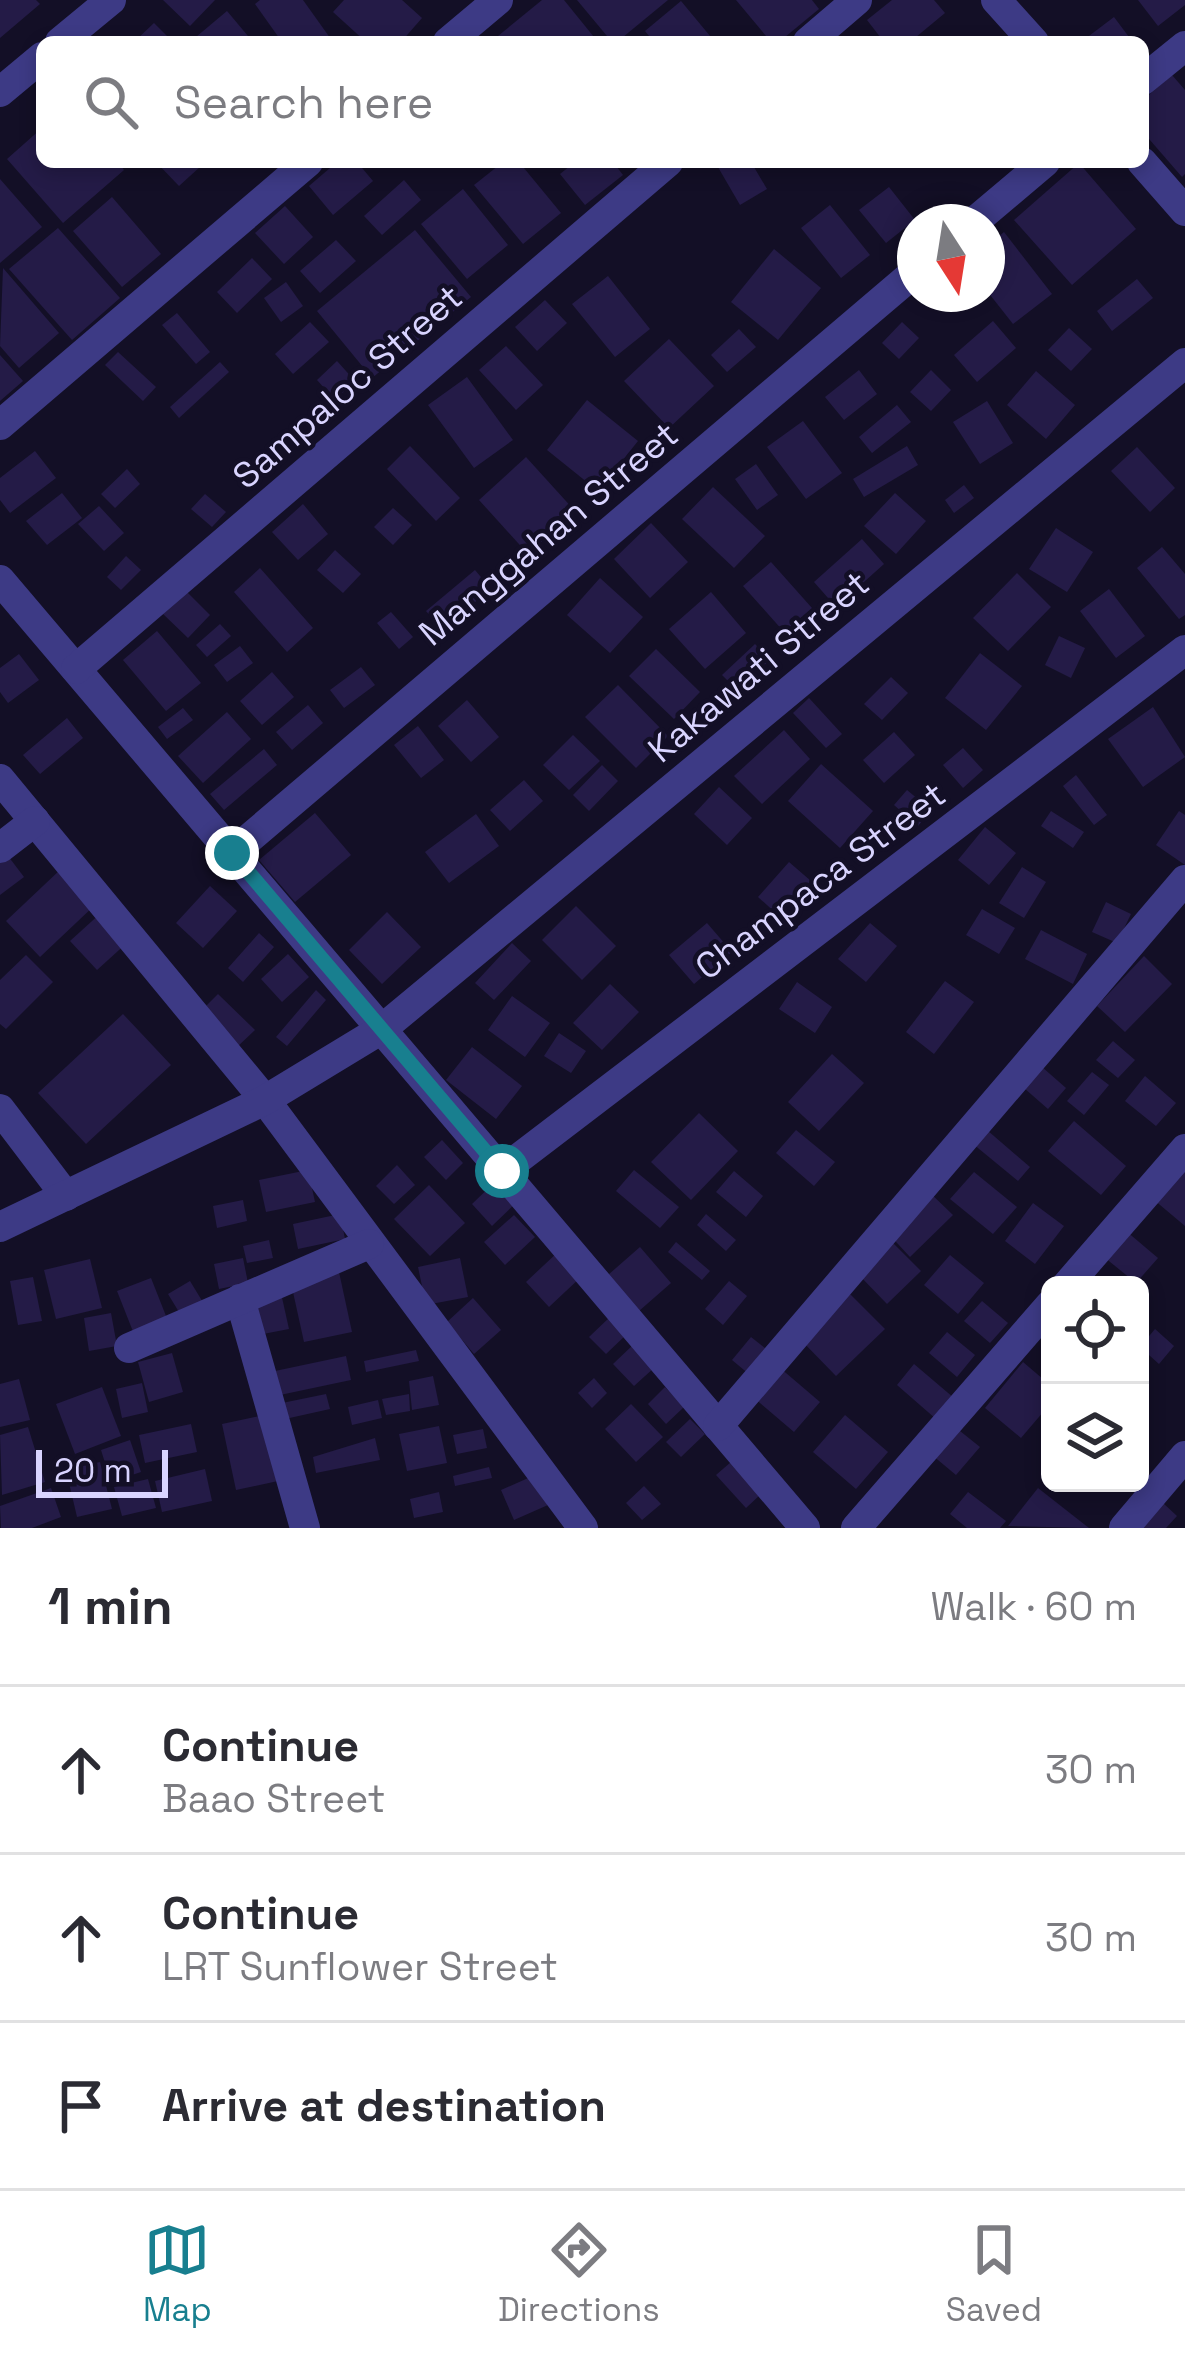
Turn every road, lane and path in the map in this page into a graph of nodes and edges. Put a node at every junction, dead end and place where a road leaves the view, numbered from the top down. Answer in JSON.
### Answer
{"nodes":[{"id":1,"x":111,"y":0,"type":"edge"},
{"id":2,"x":497,"y":0,"type":"edge"},
{"id":3,"x":857,"y":0,"type":"edge"},
{"id":4,"x":996,"y":0,"type":"edge"},
{"id":5,"x":67,"y":36,"type":"edge"},
{"id":6,"x":455,"y":36,"type":"edge"},
{"id":7,"x":815,"y":36,"type":"edge"},
{"id":8,"x":1029,"y":36,"type":"edge"},
{"id":9,"x":1185,"y":46,"type":"edge"},
{"id":10,"x":36,"y":62,"type":"edge"},
{"id":11,"x":1149,"y":75,"type":"edge"},
{"id":12,"x":0,"y":92,"type":"edge"},
{"id":13,"x":301,"y":168,"type":"edge"},
{"id":14,"x":661,"y":168,"type":"edge"},
{"id":15,"x":1038,"y":168,"type":"edge"},
{"id":16,"x":1147,"y":168,"type":"edge"},
{"id":17,"x":995,"y":204,"type":"edge"},
{"id":18,"x":1185,"y":211,"type":"edge"},
{"id":19,"x":897,"y":287,"type":"edge"},
{"id":20,"x":1185,"y":363,"type":"edge"},
{"id":21,"x":0,"y":425,"type":"edge"},
{"id":22,"x":0,"y":580,"type":"edge"},
{"id":23,"x":1185,"y":650,"type":"edge"},
{"id":24,"x":76,"y":669,"type":"junction"},
{"id":25,"x":0,"y":778,"type":"edge"},
{"id":26,"x":35,"y":821,"type":"junction"},
{"id":27,"x":0,"y":848,"type":"edge"},
{"id":28,"x":232,"y":853,"type":"junction"},
{"id":29,"x":1185,"y":880,"type":"edge"},
{"id":30,"x":382,"y":1029,"type":"junction"},
{"id":31,"x":265,"y":1100,"type":"junction"},
{"id":32,"x":0,"y":1109,"type":"edge"},
{"id":33,"x":1185,"y":1149,"type":"edge"},
{"id":34,"x":502,"y":1171,"type":"junction"},
{"id":35,"x":66,"y":1196,"type":"junction"},
{"id":36,"x":0,"y":1227,"type":"edge"},
{"id":37,"x":369,"y":1244,"type":"junction"},
{"id":38,"x":1075,"y":1276,"type":"edge"},
{"id":39,"x":240,"y":1299,"type":"junction"},
{"id":40,"x":1041,"y":1315,"type":"edge"},
{"id":41,"x":129,"y":1348,"type":"dead end"},
{"id":42,"x":718,"y":1426,"type":"junction"},
{"id":43,"x":1185,"y":1456,"type":"edge"},
{"id":44,"x":305,"y":1528,"type":"edge"},
{"id":45,"x":583,"y":1528,"type":"edge"},
{"id":46,"x":805,"y":1528,"type":"edge"},
{"id":47,"x":856,"y":1528,"type":"edge"},
{"id":48,"x":1124,"y":1528,"type":"edge"}],
"edges":[{"from":1,"to":5,"type":"street"},
{"from":2,"to":6,"type":"street"},
{"from":3,"to":7,"type":"street"},
{"from":4,"to":8,"type":"street"},
{"from":9,"to":11,"type":"street"},
{"from":10,"to":12,"type":"street"},
{"from":13,"to":21,"type":"street"},
{"from":14,"to":24,"type":"street","name":"Sampaloc Street"},
{"from":15,"to":17,"type":"street"},
{"from":16,"to":18,"type":"street"},
{"from":19,"to":28,"type":"street","name":"Manggahan Street"},
{"from":20,"to":30,"type":"street","name":"Kakawati Street"},
{"from":22,"to":24,"type":"street"},
{"from":23,"to":34,"type":"street","name":"Champaca Street"},
{"from":24,"to":28,"type":"street"},
{"from":25,"to":26,"type":"street"},
{"from":26,"to":27,"type":"street"},
{"from":26,"to":31,"type":"street"},
{"from":28,"to":30,"type":"street"},
{"from":29,"to":42,"type":"street"},
{"from":30,"to":31,"type":"street","name":"Kakawati Street"},
{"from":30,"to":34,"type":"street"},
{"from":31,"to":35,"type":"street","name":"Kakawati Street"},
{"from":31,"to":37,"type":"street"},
{"from":32,"to":35,"type":"street"},
{"from":33,"to":38,"type":"street"},
{"from":34,"to":42,"type":"street"},
{"from":35,"to":36,"type":"street","name":"Kakawati Street"},
{"from":37,"to":39,"type":"street"},
{"from":37,"to":45,"type":"street"},
{"from":39,"to":41,"type":"street"},
{"from":39,"to":44,"type":"street"},
{"from":40,"to":47,"type":"street"},
{"from":42,"to":46,"type":"street"},
{"from":43,"to":48,"type":"street"}]}
